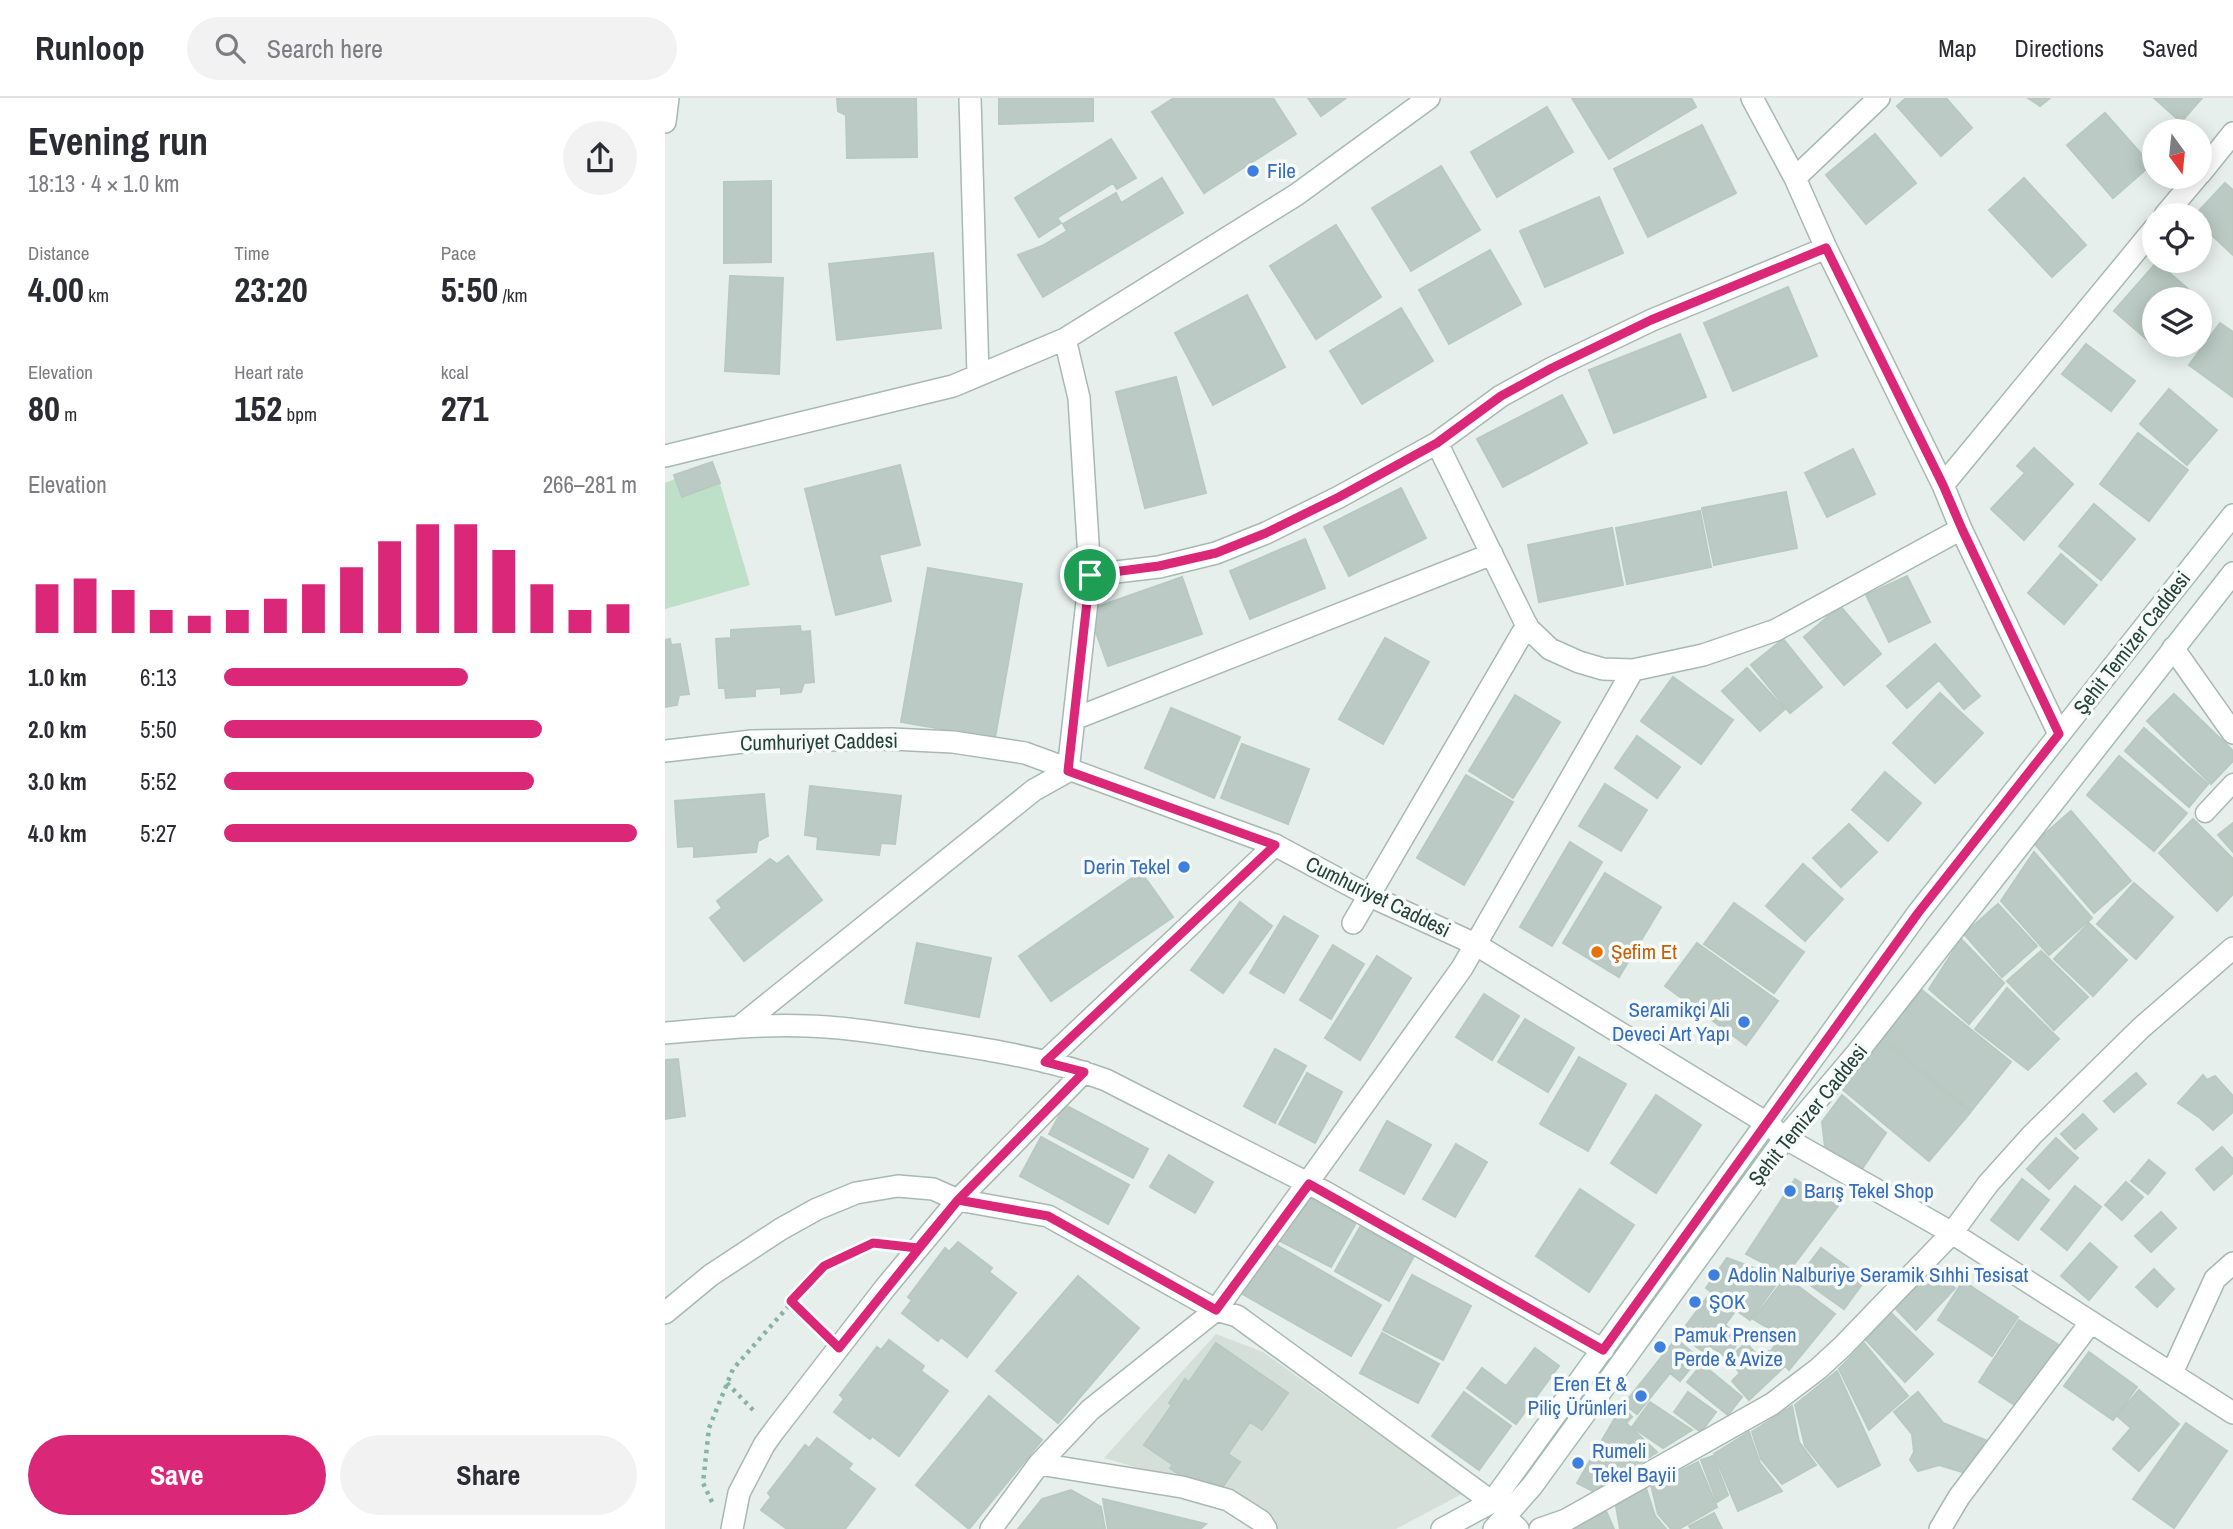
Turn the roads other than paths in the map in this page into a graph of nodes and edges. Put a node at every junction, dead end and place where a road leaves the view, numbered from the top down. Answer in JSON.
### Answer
{"nodes":[{"id":1,"x":668,"y":98,"type":"edge"},
{"id":2,"x":970,"y":98,"type":"edge"},
{"id":3,"x":1429,"y":98,"type":"edge"},
{"id":4,"x":1752,"y":98,"type":"edge"},
{"id":5,"x":1879,"y":98,"type":"edge"},
{"id":6,"x":665,"y":122,"type":"edge"},
{"id":7,"x":2233,"y":133,"type":"edge"},
{"id":8,"x":2212,"y":158,"type":"edge"},
{"id":9,"x":1795,"y":178,"type":"junction"},
{"id":10,"x":2186,"y":189,"type":"edge"},
{"id":11,"x":2175,"y":203,"type":"edge"},
{"id":12,"x":2142,"y":244,"type":"edge"},
{"id":13,"x":1826,"y":248,"type":"junction"},
{"id":14,"x":1065,"y":339,"type":"junction"},
{"id":15,"x":978,"y":375,"type":"junction"},
{"id":16,"x":1437,"y":443,"type":"junction"},
{"id":17,"x":665,"y":456,"type":"edge"},
{"id":18,"x":1943,"y":485,"type":"junction"},
{"id":19,"x":2233,"y":515,"type":"edge"},
{"id":20,"x":1962,"y":529,"type":"junction"},
{"id":21,"x":1492,"y":554,"type":"junction"},
{"id":22,"x":2233,"y":573,"type":"edge"},
{"id":23,"x":1090,"y":575,"type":"junction"},
{"id":24,"x":1527,"y":625,"type":"junction"},
{"id":25,"x":2173,"y":648,"type":"junction"},
{"id":26,"x":1633,"y":670,"type":"junction"},
{"id":27,"x":1074,"y":719,"type":"junction"},
{"id":28,"x":2233,"y":733,"type":"edge"},
{"id":29,"x":2059,"y":734,"type":"junction"},
{"id":30,"x":665,"y":751,"type":"edge"},
{"id":31,"x":1068,"y":771,"type":"junction"},
{"id":32,"x":2233,"y":783,"type":"edge"},
{"id":33,"x":2205,"y":813,"type":"dead end"},
{"id":34,"x":1275,"y":845,"type":"junction"},
{"id":35,"x":1370,"y":896,"type":"junction"},
{"id":36,"x":1353,"y":923,"type":"dead end"},
{"id":37,"x":1475,"y":944,"type":"junction"},
{"id":38,"x":2233,"y":948,"type":"edge"},
{"id":39,"x":739,"y":1027,"type":"junction"},
{"id":40,"x":665,"y":1033,"type":"edge"},
{"id":41,"x":1045,"y":1062,"type":"junction"},
{"id":42,"x":1084,"y":1072,"type":"junction"},
{"id":43,"x":1765,"y":1122,"type":"junction"},
{"id":44,"x":1785,"y":1138,"type":"junction"},
{"id":45,"x":1309,"y":1184,"type":"junction"},
{"id":46,"x":958,"y":1200,"type":"junction"},
{"id":47,"x":1952,"y":1233,"type":"junction"},
{"id":48,"x":2233,"y":1263,"type":"edge"},
{"id":49,"x":1216,"y":1310,"type":"junction"},
{"id":50,"x":665,"y":1313,"type":"edge"},
{"id":51,"x":2091,"y":1322,"type":"junction"},
{"id":52,"x":1603,"y":1350,"type":"junction"},
{"id":53,"x":2172,"y":1373,"type":"junction"},
{"id":54,"x":2233,"y":1413,"type":"edge"},
{"id":55,"x":1039,"y":1464,"type":"junction"},
{"id":56,"x":1502,"y":1519,"type":"edge"},
{"id":57,"x":735,"y":1528,"type":"edge"},
{"id":58,"x":991,"y":1529,"type":"edge"},
{"id":59,"x":1266,"y":1529,"type":"edge"},
{"id":60,"x":1442,"y":1529,"type":"edge"},
{"id":61,"x":1540,"y":1529,"type":"edge"},
{"id":62,"x":1940,"y":1529,"type":"edge"}],
"edges":[{"from":1,"to":6,"type":"street"},
{"from":2,"to":15,"type":"street"},
{"from":3,"to":14,"type":"street"},
{"from":4,"to":9,"type":"street"},
{"from":5,"to":9,"type":"street"},
{"from":7,"to":8,"type":"street"},
{"from":9,"to":13,"type":"street"},
{"from":10,"to":11,"type":"street"},
{"from":12,"to":18,"type":"street"},
{"from":13,"to":16,"type":"street"},
{"from":13,"to":18,"type":"street"},
{"from":14,"to":15,"type":"street"},
{"from":14,"to":23,"type":"street"},
{"from":15,"to":17,"type":"street"},
{"from":16,"to":21,"type":"street"},
{"from":16,"to":23,"type":"street"},
{"from":18,"to":20,"type":"street"},
{"from":19,"to":29,"type":"street","name":"Şehit Temizer Caddesi"},
{"from":20,"to":26,"type":"street"},
{"from":20,"to":29,"type":"street"},
{"from":21,"to":24,"type":"street"},
{"from":21,"to":27,"type":"street"},
{"from":22,"to":25,"type":"street","name":"Şehit Temizer Caddesi"},
{"from":23,"to":27,"type":"street"},
{"from":24,"to":26,"type":"street"},
{"from":24,"to":35,"type":"street"},
{"from":25,"to":28,"type":"street"},
{"from":25,"to":44,"type":"street","name":"Şehit Temizer Caddesi"},
{"from":26,"to":37,"type":"street"},
{"from":27,"to":31,"type":"street"},
{"from":29,"to":43,"type":"street","name":"Şehit Temizer Caddesi"},
{"from":30,"to":31,"type":"street","name":"Cumhuriyet Caddesi"},
{"from":31,"to":34,"type":"street","name":"Cumhuriyet Caddesi"},
{"from":31,"to":39,"type":"street"},
{"from":32,"to":33,"type":"lane"},
{"from":34,"to":35,"type":"street","name":"Cumhuriyet Caddesi"},
{"from":34,"to":41,"type":"street"},
{"from":35,"to":36,"type":"street"},
{"from":35,"to":37,"type":"street","name":"Cumhuriyet Caddesi"},
{"from":37,"to":43,"type":"street","name":"Cumhuriyet Caddesi"},
{"from":37,"to":45,"type":"street"},
{"from":38,"to":47,"type":"street"},
{"from":39,"to":40,"type":"street"},
{"from":39,"to":41,"type":"street"},
{"from":41,"to":42,"type":"street"},
{"from":42,"to":45,"type":"street"},
{"from":42,"to":46,"type":"street"},
{"from":43,"to":44,"type":"street","name":"Cumhuriyet Caddesi"},
{"from":43,"to":52,"type":"street","name":"Şehit Temizer Caddesi"},
{"from":44,"to":47,"type":"street","name":"Cumhuriyet Caddesi"},
{"from":44,"to":56,"type":"street","name":"Şehit Temizer Caddesi"},
{"from":45,"to":49,"type":"street"},
{"from":45,"to":52,"type":"street"},
{"from":46,"to":49,"type":"street"},
{"from":46,"to":50,"type":"street"},
{"from":46,"to":57,"type":"street"},
{"from":47,"to":51,"type":"street","name":"Cumhuriyet Caddesi"},
{"from":47,"to":61,"type":"street"},
{"from":48,"to":53,"type":"street"},
{"from":49,"to":55,"type":"street"},
{"from":49,"to":56,"type":"street"},
{"from":51,"to":53,"type":"street","name":"Cumhuriyet Caddesi"},
{"from":51,"to":62,"type":"street"},
{"from":52,"to":56,"type":"street","name":"Şehit Temizer Caddesi"},
{"from":53,"to":54,"type":"street","name":"Cumhuriyet Caddesi"},
{"from":55,"to":58,"type":"street"},
{"from":55,"to":59,"type":"street"},
{"from":56,"to":60,"type":"street","name":"Şehit Temizer Caddesi"}]}
